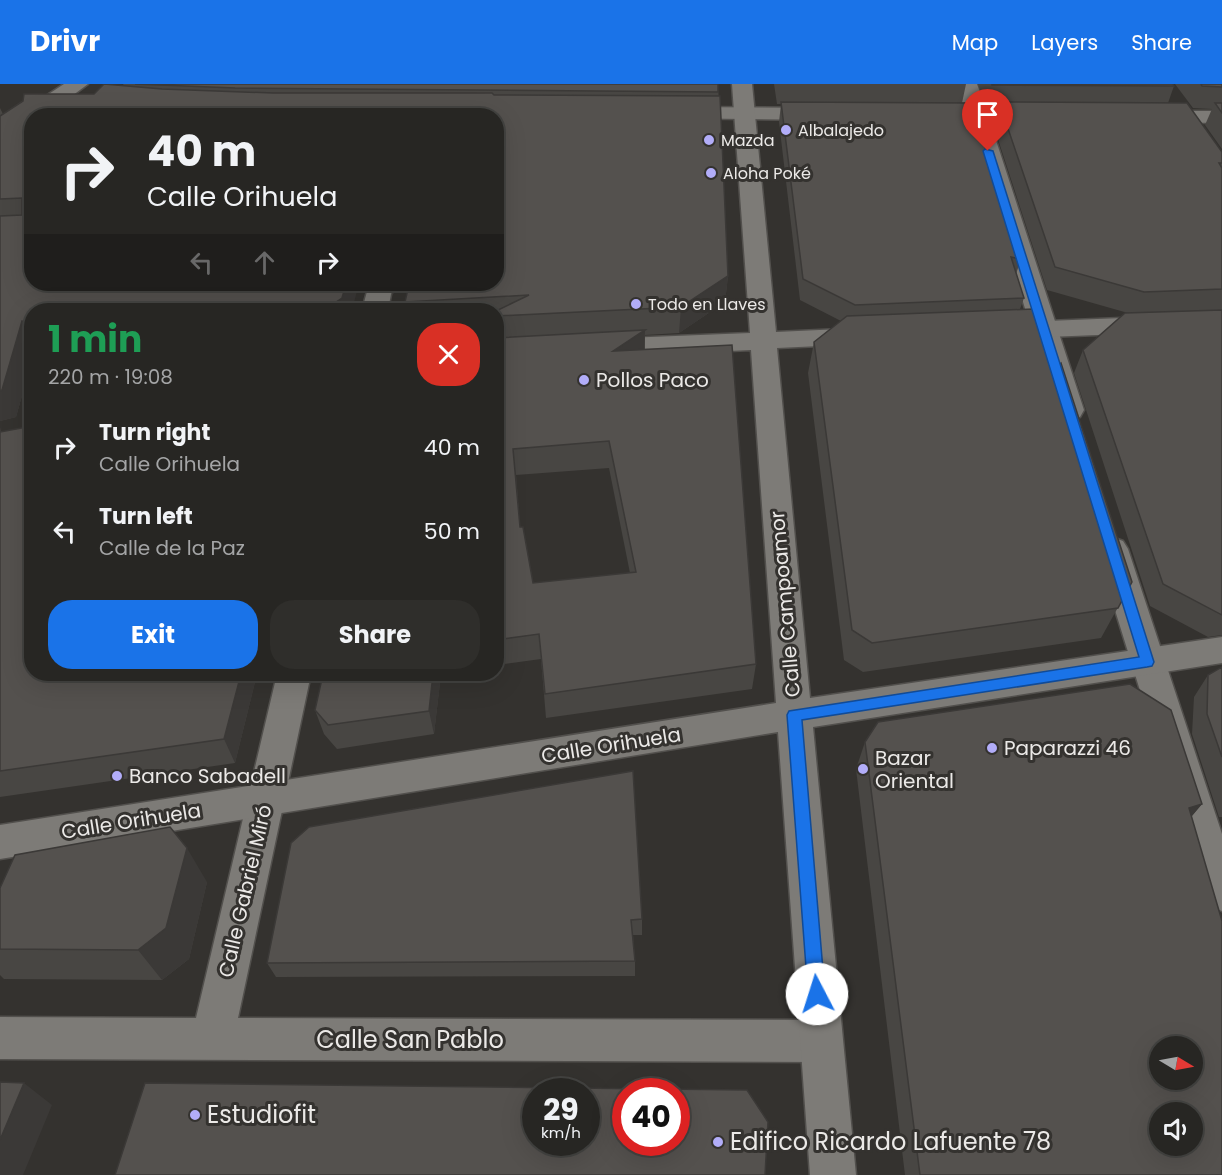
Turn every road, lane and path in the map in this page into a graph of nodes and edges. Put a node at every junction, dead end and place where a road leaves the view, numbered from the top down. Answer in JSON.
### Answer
{"nodes":[{"id":1,"x":967,"y":84,"type":"edge"},
{"id":2,"x":62,"y":88,"type":"edge"},
{"id":3,"x":1171,"y":97,"type":"edge"},
{"id":4,"x":743,"y":99,"type":"edge"},
{"id":5,"x":93,"y":100,"type":"edge"},
{"id":6,"x":36,"y":108,"type":"edge"},
{"id":7,"x":650,"y":112,"type":"edge"},
{"id":8,"x":847,"y":114,"type":"edge"},
{"id":9,"x":0,"y":115,"type":"edge"},
{"id":10,"x":906,"y":115,"type":"edge"},
{"id":11,"x":976,"y":115,"type":"junction"},
{"id":12,"x":1065,"y":116,"type":"edge"},
{"id":13,"x":24,"y":117,"type":"edge"},
{"id":14,"x":1136,"y":117,"type":"edge"},
{"id":15,"x":1222,"y":117,"type":"edge"},
{"id":16,"x":1191,"y":126,"type":"junction"},
{"id":17,"x":0,"y":136,"type":"edge"},
{"id":18,"x":1222,"y":322,"type":"edge"},
{"id":19,"x":1044,"y":329,"type":"junction"},
{"id":20,"x":973,"y":332,"type":"edge"},
{"id":21,"x":890,"y":335,"type":"edge"},
{"id":22,"x":764,"y":340,"type":"junction"},
{"id":23,"x":578,"y":350,"type":"edge"},
{"id":24,"x":1079,"y":441,"type":"edge"},
{"id":25,"x":1103,"y":518,"type":"edge"},
{"id":26,"x":1222,"y":650,"type":"edge"},
{"id":27,"x":1147,"y":662,"type":"junction"},
{"id":28,"x":292,"y":681,"type":"edge"},
{"id":29,"x":794,"y":715,"type":"junction"},
{"id":30,"x":265,"y":799,"type":"junction"},
{"id":31,"x":0,"y":842,"type":"edge"},
{"id":32,"x":1222,"y":893,"type":"edge"},
{"id":33,"x":0,"y":1038,"type":"edge"},
{"id":34,"x":212,"y":1039,"type":"junction"},
{"id":35,"x":821,"y":1041,"type":"junction"},
{"id":36,"x":827,"y":1123,"type":"junction"},
{"id":37,"x":827,"y":1175,"type":"edge"},
{"id":38,"x":833,"y":1175,"type":"edge"}],
"edges":[{"from":1,"to":11,"type":"street"},
{"from":2,"to":5,"type":"street"},
{"from":2,"to":6,"type":"street"},
{"from":2,"to":9,"type":"street"},
{"from":3,"to":16,"type":"street"},
{"from":4,"to":7,"type":"street"},
{"from":4,"to":8,"type":"street"},
{"from":4,"to":22,"type":"street","name":"Calle Campoamor"},
{"from":10,"to":11,"type":"street"},
{"from":11,"to":12,"type":"street"},
{"from":11,"to":19,"type":"street"},
{"from":13,"to":17,"type":"street"},
{"from":14,"to":16,"type":"street"},
{"from":15,"to":16,"type":"street"},
{"from":18,"to":19,"type":"street"},
{"from":19,"to":20,"type":"street"},
{"from":19,"to":24,"type":"street"},
{"from":21,"to":22,"type":"street"},
{"from":22,"to":23,"type":"street"},
{"from":22,"to":29,"type":"street","name":"Calle Campoamor"},
{"from":25,"to":27,"type":"street"},
{"from":26,"to":27,"type":"street","name":"Calle Orihuela"},
{"from":27,"to":29,"type":"street","name":"Calle Orihuela"},
{"from":27,"to":32,"type":"street"},
{"from":28,"to":30,"type":"street","name":"Calle Gabriel Miró"},
{"from":29,"to":30,"type":"street","name":"Calle Orihuela"},
{"from":29,"to":35,"type":"street","name":"Calle Campoamor"},
{"from":30,"to":31,"type":"street","name":"Calle Orihuela"},
{"from":30,"to":34,"type":"street","name":"Calle Gabriel Miró"},
{"from":33,"to":34,"type":"street","name":"Calle San Pablo"},
{"from":34,"to":35,"type":"street","name":"Calle San Pablo"},
{"from":35,"to":36,"type":"street","name":"Calle Campoamor"},
{"from":36,"to":37,"type":"street","name":"Calle Campoamor"},
{"from":36,"to":38,"type":"street","name":"Calle Campoamor"}]}
